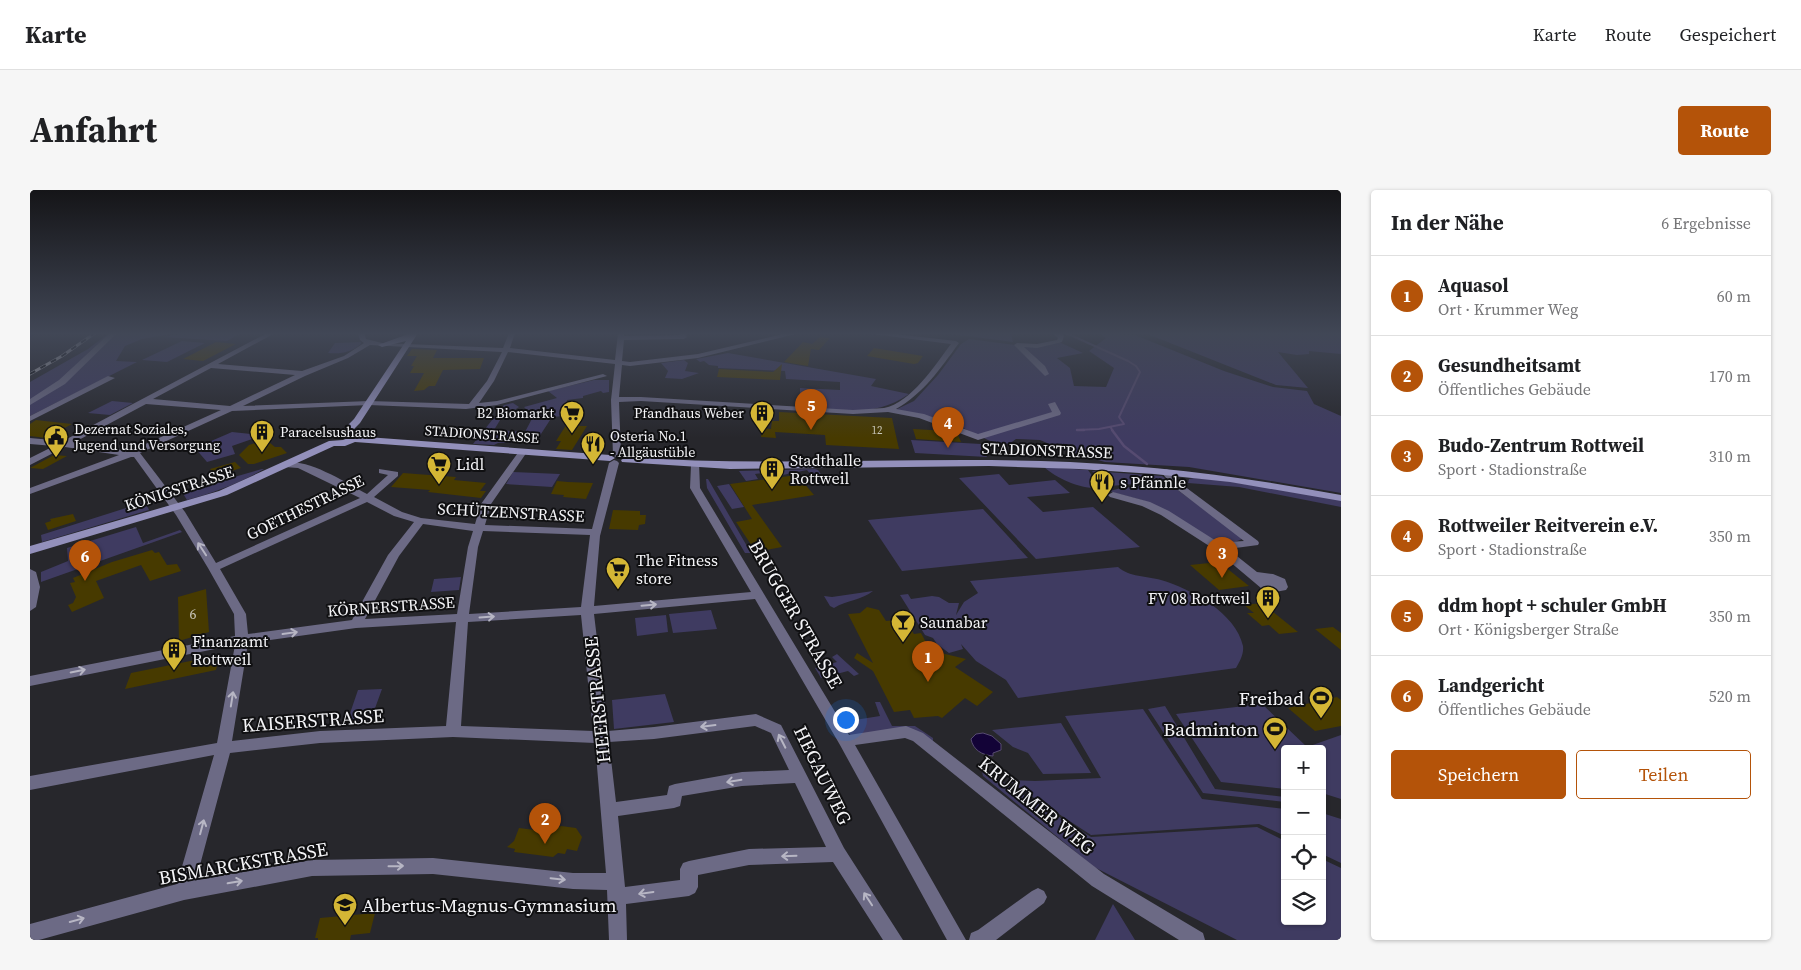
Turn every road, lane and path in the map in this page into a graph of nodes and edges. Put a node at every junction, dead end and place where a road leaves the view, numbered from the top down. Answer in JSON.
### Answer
{"nodes":[{"id":1,"x":77,"y":368,"type":"edge"},
{"id":2,"x":206,"y":368,"type":"edge"},
{"id":3,"x":233,"y":368,"type":"edge"},
{"id":4,"x":317,"y":368,"type":"edge"},
{"id":5,"x":392,"y":368,"type":"edge"},
{"id":6,"x":496,"y":368,"type":"edge"},
{"id":7,"x":618,"y":368,"type":"edge"},
{"id":8,"x":936,"y":368,"type":"edge"},
{"id":9,"x":1042,"y":368,"type":"edge"},
{"id":10,"x":302,"y":374,"type":"junction"},
{"id":11,"x":1045,"y":374,"type":"dead end"},
{"id":12,"x":603,"y":376,"type":"dead end"},
{"id":13,"x":111,"y":378,"type":"dead end"},
{"id":14,"x":615,"y":400,"type":"junction"},
{"id":15,"x":144,"y":401,"type":"junction"},
{"id":16,"x":30,"y":403,"type":"edge"},
{"id":17,"x":369,"y":403,"type":"junction"},
{"id":18,"x":1052,"y":404,"type":"dead end"},
{"id":19,"x":472,"y":406,"type":"junction"},
{"id":20,"x":231,"y":409,"type":"junction"},
{"id":21,"x":888,"y":410,"type":"junction"},
{"id":22,"x":30,"y":419,"type":"edge"},
{"id":23,"x":348,"y":437,"type":"junction"},
{"id":24,"x":30,"y":441,"type":"edge"},
{"id":25,"x":65,"y":444,"type":"junction"},
{"id":26,"x":523,"y":452,"type":"junction"},
{"id":27,"x":133,"y":453,"type":"junction"},
{"id":28,"x":617,"y":459,"type":"junction"},
{"id":29,"x":30,"y":462,"type":"edge"},
{"id":30,"x":288,"y":465,"type":"junction"},
{"id":31,"x":696,"y":465,"type":"junction"},
{"id":32,"x":382,"y":471,"type":"dead end"},
{"id":33,"x":1166,"y":472,"type":"junction"},
{"id":34,"x":1182,"y":474,"type":"junction"},
{"id":35,"x":1182,"y":489,"type":"junction"},
{"id":36,"x":30,"y":491,"type":"edge"},
{"id":37,"x":1113,"y":496,"type":"dead end"},
{"id":38,"x":369,"y":498,"type":"junction"},
{"id":39,"x":1341,"y":498,"type":"edge"},
{"id":40,"x":176,"y":508,"type":"junction"},
{"id":41,"x":420,"y":521,"type":"junction"},
{"id":42,"x":478,"y":528,"type":"junction"},
{"id":43,"x":596,"y":532,"type":"junction"},
{"id":44,"x":1220,"y":549,"type":"junction"},
{"id":45,"x":30,"y":550,"type":"edge"},
{"id":46,"x":214,"y":568,"type":"junction"},
{"id":47,"x":30,"y":572,"type":"edge"},
{"id":48,"x":1257,"y":578,"type":"dead end"},
{"id":49,"x":759,"y":595,"type":"junction"},
{"id":50,"x":30,"y":607,"type":"edge"},
{"id":51,"x":587,"y":611,"type":"junction"},
{"id":52,"x":462,"y":619,"type":"junction"},
{"id":53,"x":356,"y":624,"type":"junction"},
{"id":54,"x":242,"y":639,"type":"junction"},
{"id":55,"x":30,"y":681,"type":"edge"},
{"id":56,"x":453,"y":731,"type":"junction"},
{"id":57,"x":601,"y":737,"type":"junction"},
{"id":58,"x":845,"y":741,"type":"junction"},
{"id":59,"x":224,"y":747,"type":"junction"},
{"id":60,"x":800,"y":776,"type":"junction"},
{"id":61,"x":30,"y":783,"type":"edge"},
{"id":62,"x":609,"y":810,"type":"junction"},
{"id":63,"x":838,"y":854,"type":"junction"},
{"id":64,"x":617,"y":890,"type":"junction"},
{"id":65,"x":184,"y":891,"type":"junction"},
{"id":66,"x":1038,"y":897,"type":"dead end"},
{"id":67,"x":30,"y":933,"type":"edge"},
{"id":68,"x":618,"y":940,"type":"edge"},
{"id":69,"x":894,"y":940,"type":"edge"},
{"id":70,"x":956,"y":940,"type":"edge"},
{"id":71,"x":978,"y":940,"type":"edge"},
{"id":72,"x":1196,"y":940,"type":"edge"}],
"edges":[{"from":1,"to":16,"type":"street"},
{"from":2,"to":15,"type":"street"},
{"from":3,"to":10,"type":"street"},
{"from":4,"to":10,"type":"street"},
{"from":5,"to":17,"type":"street"},
{"from":6,"to":19,"type":"street"},
{"from":7,"to":14,"type":"street","name":"HEERSTRASSE"},
{"from":8,"to":21,"type":"street"},
{"from":9,"to":11,"type":"street"},
{"from":10,"to":20,"type":"street"},
{"from":12,"to":19,"type":"street"},
{"from":13,"to":22,"type":"street"},
{"from":14,"to":21,"type":"street"},
{"from":14,"to":28,"type":"street","name":"HEERSTRASSE"},
{"from":15,"to":20,"type":"street"},
{"from":15,"to":25,"type":"street"},
{"from":17,"to":19,"type":"street"},
{"from":17,"to":20,"type":"street"},
{"from":17,"to":23,"type":"street"},
{"from":18,"to":21,"type":"street"},
{"from":20,"to":27,"type":"street"},
{"from":23,"to":26,"type":"street","name":"STADIONSTRASSE"},
{"from":23,"to":30,"type":"street","name":"KÖNIGSTRASSE"},
{"from":24,"to":25,"type":"street"},
{"from":25,"to":27,"type":"street"},
{"from":25,"to":29,"type":"street"},
{"from":26,"to":28,"type":"street","name":"STADIONSTRASSE"},
{"from":26,"to":42,"type":"street"},
{"from":27,"to":36,"type":"street"},
{"from":27,"to":40,"type":"street"},
{"from":28,"to":31,"type":"street","name":"STADIONSTRASSE"},
{"from":28,"to":43,"type":"street","name":"HEERSTRASSE"},
{"from":30,"to":38,"type":"street","name":"SCHÜTZENSTRASSE"},
{"from":30,"to":40,"type":"street","name":"KÖNIGSTRASSE"},
{"from":31,"to":33,"type":"street","name":"STADIONSTRASSE"},
{"from":31,"to":49,"type":"street","name":"BRUGGER STRASSE"},
{"from":32,"to":38,"type":"street","name":"GOETHESTRASSE"},
{"from":33,"to":34,"type":"street","name":"STADIONSTRASSE"},
{"from":33,"to":35,"type":"street"},
{"from":34,"to":35,"type":"street"},
{"from":34,"to":39,"type":"street","name":"STADIONSTRASSE"},
{"from":35,"to":44,"type":"street"},
{"from":37,"to":44,"type":"street"},
{"from":38,"to":41,"type":"street","name":"SCHÜTZENSTRASSE"},
{"from":38,"to":46,"type":"street","name":"GOETHESTRASSE"},
{"from":40,"to":45,"type":"street","name":"KÖNIGSTRASSE"},
{"from":46,"to":40,"type":"street","one_way":true},
{"from":41,"to":42,"type":"street","name":"SCHÜTZENSTRASSE"},
{"from":41,"to":53,"type":"street"},
{"from":42,"to":43,"type":"street","name":"SCHÜTZENSTRASSE"},
{"from":42,"to":52,"type":"street"},
{"from":43,"to":51,"type":"street","name":"HEERSTRASSE"},
{"from":44,"to":48,"type":"street"},
{"from":46,"to":54,"type":"street"},
{"from":47,"to":50,"type":"street"},
{"from":51,"to":49,"type":"street","name":"KÖRNERSTRASSE","one_way":true},
{"from":49,"to":58,"type":"street","name":"BRUGGER STRASSE"},
{"from":52,"to":51,"type":"street","name":"KÖRNERSTRASSE","one_way":true},
{"from":51,"to":57,"type":"street","name":"HEERSTRASSE"},
{"from":52,"to":53,"type":"street","name":"KÖRNERSTRASSE"},
{"from":52,"to":56,"type":"street"},
{"from":54,"to":53,"type":"street","name":"KÖRNERSTRASSE","one_way":true},
{"from":55,"to":54,"type":"street","name":"KÖRNERSTRASSE","one_way":true},
{"from":59,"to":54,"type":"street","one_way":true},
{"from":56,"to":57,"type":"street","name":"KAISERSTRASSE"},
{"from":56,"to":59,"type":"street","name":"KAISERSTRASSE"},
{"from":60,"to":57,"type":"street","name":"HEGAUWEG","one_way":true},
{"from":57,"to":62,"type":"street","name":"HEERSTRASSE"},
{"from":58,"to":70,"type":"street","name":"BRUGGER STRASSE"},
{"from":58,"to":72,"type":"street","name":"KRUMMER WEG"},
{"from":59,"to":61,"type":"street","name":"KAISERSTRASSE"},
{"from":65,"to":59,"type":"street","one_way":true},
{"from":60,"to":62,"type":"street","one_way":true},
{"from":60,"to":63,"type":"street","name":"HEGAUWEG"},
{"from":62,"to":64,"type":"street","name":"HEERSTRASSE"},
{"from":63,"to":64,"type":"street","name":"BISMARCKSTRASSE","one_way":true},
{"from":69,"to":63,"type":"street","name":"HEGAUWEG","one_way":true},
{"from":65,"to":64,"type":"street","name":"BISMARCKSTRASSE","one_way":true},
{"from":64,"to":68,"type":"street","name":"HEERSTRASSE"},
{"from":67,"to":65,"type":"street","name":"BISMARCKSTRASSE","one_way":true},
{"from":66,"to":71,"type":"street"}]}
